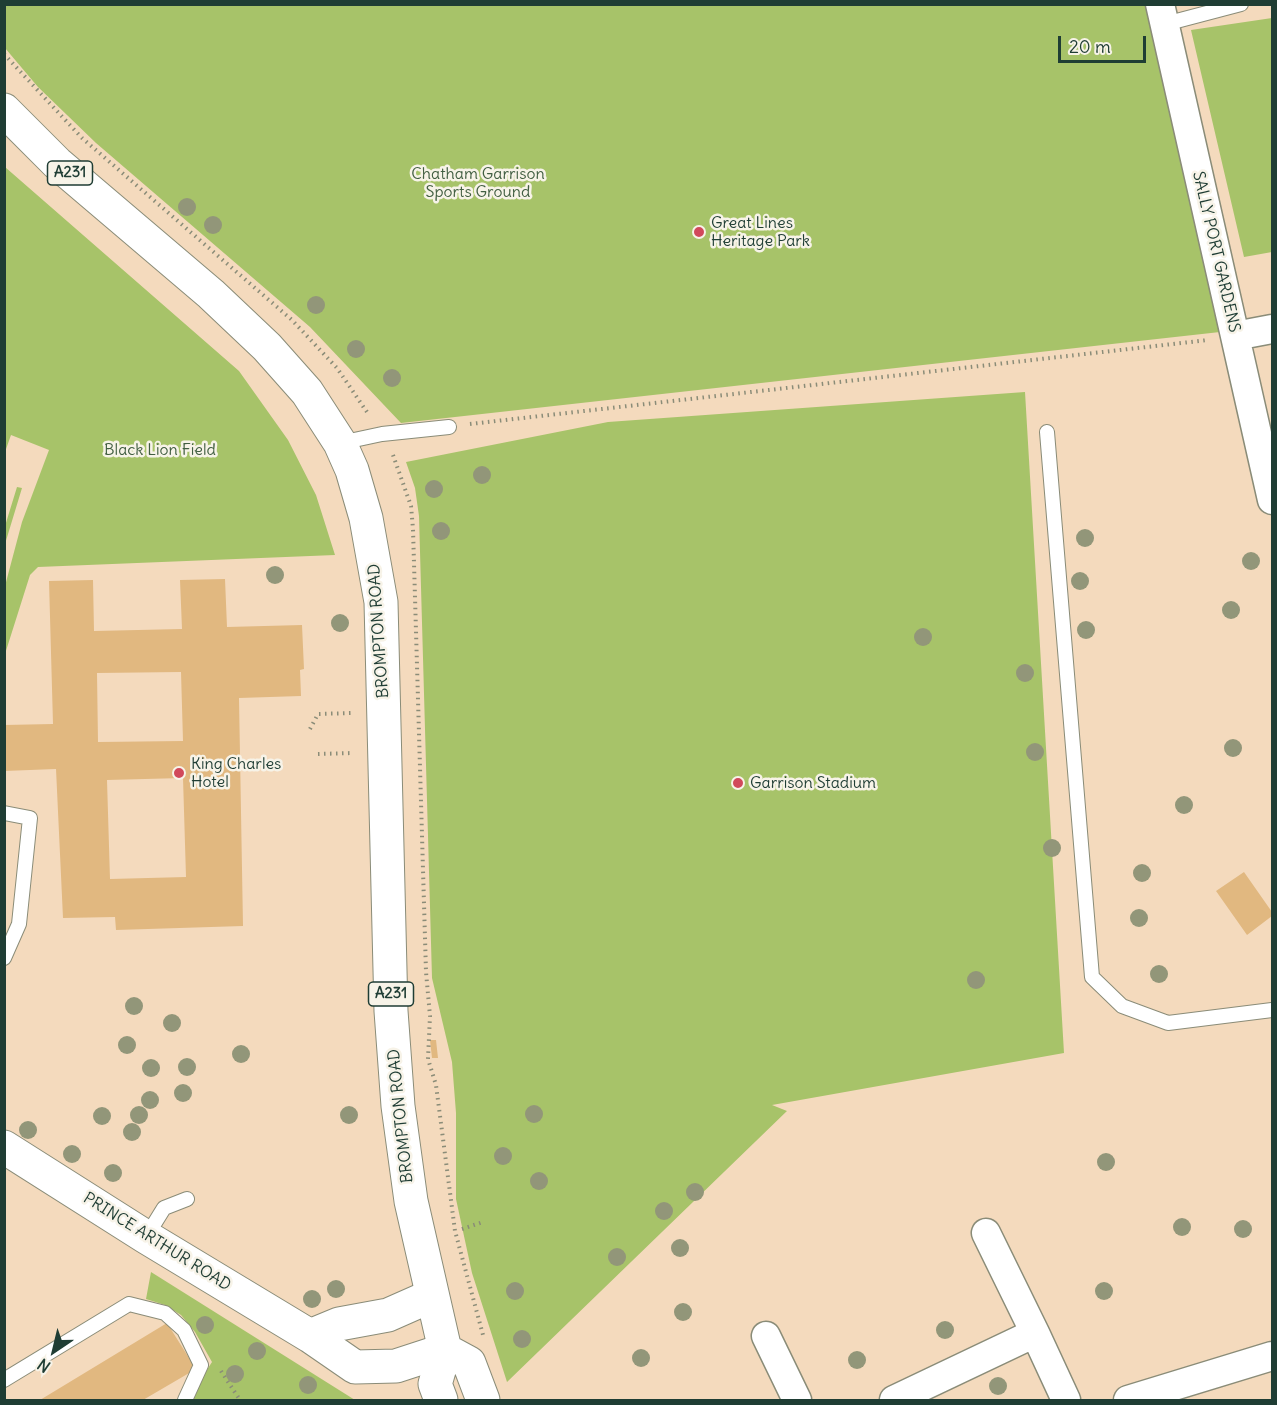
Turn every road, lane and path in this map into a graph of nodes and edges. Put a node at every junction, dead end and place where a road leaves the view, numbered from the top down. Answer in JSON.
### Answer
{"nodes":[{"id":1,"x":1241,"y":4,"type":"edge"},
{"id":2,"x":1162,"y":14,"type":"edge"},
{"id":3,"x":4,"y":110,"type":"edge"},
{"id":4,"x":1272,"y":329,"type":"edge"},
{"id":5,"x":1235,"y":336,"type":"junction"},
{"id":6,"x":449,"y":427,"type":"joint"},
{"id":7,"x":1047,"y":432,"type":"dead end"},
{"id":8,"x":382,"y":434,"type":"junction"},
{"id":9,"x":340,"y":443,"type":"junction"},
{"id":10,"x":1272,"y":500,"type":"edge"},
{"id":11,"x":347,"y":714,"type":"dead end"},
{"id":12,"x":310,"y":729,"type":"dead end"},
{"id":13,"x":349,"y":753,"type":"dead end"},
{"id":14,"x":318,"y":754,"type":"dead end"},
{"id":15,"x":4,"y":813,"type":"edge"},
{"id":16,"x":4,"y":958,"type":"edge"},
{"id":17,"x":1272,"y":1010,"type":"edge"},
{"id":18,"x":4,"y":1147,"type":"edge"},
{"id":19,"x":187,"y":1199,"type":"dead end"},
{"id":20,"x":483,"y":1222,"type":"dead end"},
{"id":21,"x":462,"y":1229,"type":"dead end"},
{"id":22,"x":986,"y":1233,"type":"dead end"},
{"id":23,"x":146,"y":1237,"type":"junction"},
{"id":24,"x":431,"y":1296,"type":"junction"},
{"id":25,"x":473,"y":1302,"type":"dead end"},
{"id":26,"x":1035,"y":1333,"type":"junction"},
{"id":27,"x":310,"y":1336,"type":"junction"},
{"id":28,"x":766,"y":1336,"type":"dead end"},
{"id":29,"x":445,"y":1350,"type":"junction"},
{"id":30,"x":1272,"y":1356,"type":"edge"},
{"id":31,"x":220,"y":1369,"type":"dead end"},
{"id":32,"x":4,"y":1380,"type":"edge"},
{"id":33,"x":185,"y":1401,"type":"edge"},
{"id":34,"x":240,"y":1401,"type":"edge"},
{"id":35,"x":441,"y":1401,"type":"edge"},
{"id":36,"x":483,"y":1401,"type":"edge"},
{"id":37,"x":796,"y":1401,"type":"edge"},
{"id":38,"x":894,"y":1401,"type":"edge"},
{"id":39,"x":1066,"y":1401,"type":"edge"},
{"id":40,"x":1128,"y":1401,"type":"edge"}],
"edges":[{"from":1,"to":2,"type":"lane"},
{"from":2,"to":5,"type":"street","name":"SALLY PORT GARDENS"},
{"from":3,"to":9,"type":"main road","name":"BROMPTON ROAD","number":"A231"},
{"from":4,"to":5,"type":"street"},
{"from":5,"to":6,"type":"path"},
{"from":5,"to":10,"type":"street","name":"SALLY PORT GARDENS"},
{"from":6,"to":8,"type":"lane"},
{"from":7,"to":17,"type":"lane"},
{"from":8,"to":9,"type":"lane"},
{"from":8,"to":25,"type":"path","name":"BROMPTON ROAD"},
{"from":9,"to":24,"type":"main road","name":"BROMPTON ROAD","number":"A231"},
{"from":11,"to":12,"type":"path"},
{"from":13,"to":14,"type":"path"},
{"from":15,"to":16,"type":"lane"},
{"from":18,"to":23,"type":"main road","name":"PRINCE ARTHUR ROAD"},
{"from":19,"to":23,"type":"lane"},
{"from":20,"to":21,"type":"path"},
{"from":22,"to":26,"type":"street"},
{"from":23,"to":27,"type":"main road","name":"PRINCE ARTHUR ROAD"},
{"from":24,"to":27,"type":"main road"},
{"from":24,"to":29,"type":"main road","number":"A231"},
{"from":26,"to":38,"type":"street"},
{"from":26,"to":39,"type":"street"},
{"from":27,"to":29,"type":"main road","name":"PRINCE ARTHUR ROAD"},
{"from":28,"to":37,"type":"street"},
{"from":29,"to":35,"type":"main road"},
{"from":29,"to":36,"type":"main road"},
{"from":30,"to":40,"type":"street"},
{"from":31,"to":34,"type":"path"},
{"from":32,"to":33,"type":"lane"}]}
